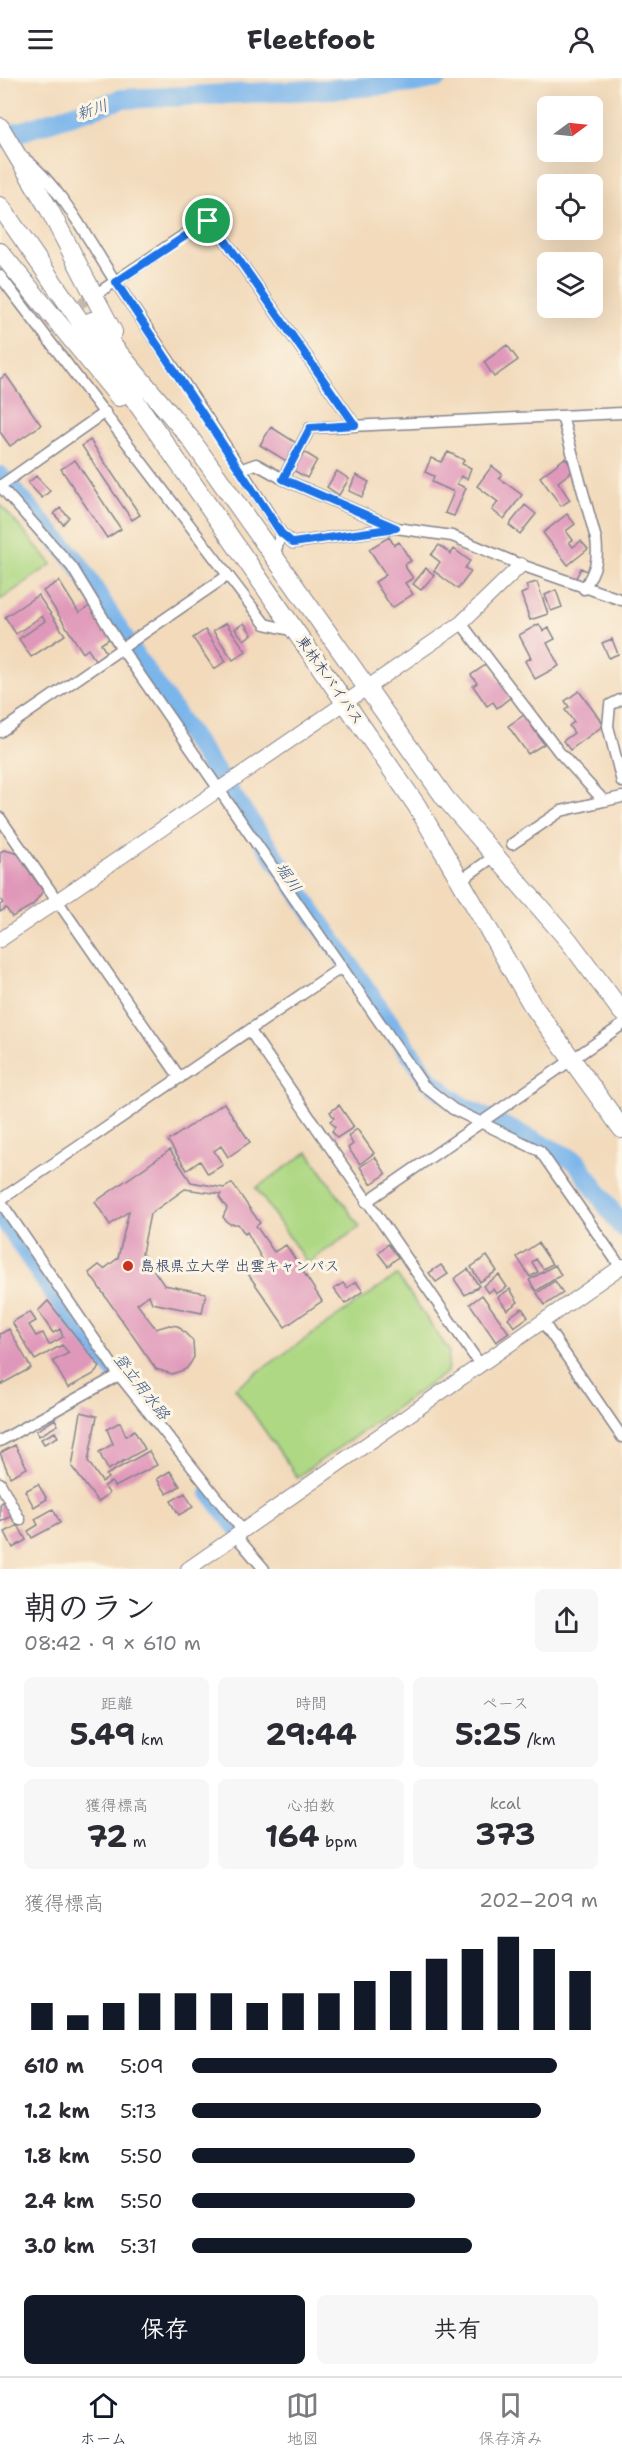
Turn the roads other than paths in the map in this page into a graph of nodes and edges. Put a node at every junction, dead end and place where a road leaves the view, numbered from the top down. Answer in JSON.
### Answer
{"nodes":[{"id":1,"x":0,"y":127,"type":"edge"},
{"id":2,"x":13,"y":148,"type":"junction"},
{"id":3,"x":0,"y":206,"type":"edge"},
{"id":4,"x":24,"y":239,"type":"junction"},
{"id":5,"x":0,"y":252,"type":"edge"},
{"id":6,"x":0,"y":276,"type":"edge"},
{"id":7,"x":116,"y":282,"type":"junction"},
{"id":8,"x":98,"y":293,"type":"tunnel mouth"},
{"id":9,"x":51,"y":322,"type":"dead end"},
{"id":10,"x":41,"y":329,"type":"junction"},
{"id":11,"x":105,"y":412,"type":"junction"},
{"id":12,"x":622,"y":413,"type":"edge"},
{"id":13,"x":562,"y":416,"type":"junction"},
{"id":14,"x":355,"y":425,"type":"junction"},
{"id":15,"x":190,"y":438,"type":"junction"},
{"id":16,"x":242,"y":469,"type":"junction"},
{"id":17,"x":283,"y":479,"type":"junction"},
{"id":18,"x":0,"y":486,"type":"edge"},
{"id":19,"x":196,"y":491,"type":"junction"},
{"id":20,"x":396,"y":528,"type":"junction"},
{"id":21,"x":281,"y":533,"type":"junction"},
{"id":22,"x":274,"y":557,"type":"junction"},
{"id":23,"x":521,"y":565,"type":"junction"},
{"id":24,"x":227,"y":576,"type":"junction"},
{"id":25,"x":584,"y":589,"type":"junction"},
{"id":26,"x":622,"y":600,"type":"edge"},
{"id":27,"x":461,"y":623,"type":"junction"},
{"id":28,"x":295,"y":631,"type":"junction"},
{"id":29,"x":122,"y":649,"type":"junction"},
{"id":30,"x":366,"y":688,"type":"junction"},
{"id":31,"x":622,"y":699,"type":"edge"},
{"id":32,"x":346,"y":703,"type":"junction"},
{"id":33,"x":0,"y":732,"type":"edge"},
{"id":34,"x":622,"y":782,"type":"edge"},
{"id":35,"x":219,"y":791,"type":"junction"},
{"id":36,"x":622,"y":797,"type":"edge"},
{"id":37,"x":604,"y":801,"type":"junction"},
{"id":38,"x":0,"y":818,"type":"edge"},
{"id":39,"x":512,"y":844,"type":"dead end"},
{"id":40,"x":496,"y":855,"type":"junction"},
{"id":41,"x":461,"y":880,"type":"junction"},
{"id":42,"x":58,"y":902,"type":"junction"},
{"id":43,"x":0,"y":940,"type":"edge"},
{"id":44,"x":342,"y":967,"type":"junction"},
{"id":45,"x":622,"y":1012,"type":"edge"},
{"id":46,"x":622,"y":1025,"type":"edge"},
{"id":47,"x":250,"y":1031,"type":"junction"},
{"id":48,"x":571,"y":1060,"type":"junction"},
{"id":49,"x":180,"y":1078,"type":"junction"},
{"id":50,"x":481,"y":1123,"type":"junction"},
{"id":51,"x":622,"y":1129,"type":"edge"},
{"id":52,"x":0,"y":1201,"type":"edge"},
{"id":53,"x":366,"y":1202,"type":"junction"},
{"id":54,"x":622,"y":1268,"type":"edge"},
{"id":55,"x":543,"y":1322,"type":"junction"},
{"id":56,"x":481,"y":1366,"type":"junction"},
{"id":57,"x":119,"y":1375,"type":"junction"},
{"id":58,"x":622,"y":1437,"type":"edge"},
{"id":59,"x":0,"y":1441,"type":"edge"},
{"id":60,"x":0,"y":1483,"type":"edge"},
{"id":61,"x":21,"y":1520,"type":"dead end"},
{"id":62,"x":239,"y":1533,"type":"junction"},
{"id":63,"x":188,"y":1569,"type":"edge"},
{"id":64,"x":264,"y":1569,"type":"edge"}],
"edges":[{"from":1,"to":2,"type":"highway"},
{"from":2,"to":7,"type":"street"},
{"from":2,"to":15,"type":"highway"},
{"from":3,"to":4,"type":"highway","name":"東林木バイパス"},
{"from":4,"to":15,"type":"highway","name":"東林木バイパス"},
{"from":4,"to":19,"type":"highway","name":"東林木バイパス"},
{"from":5,"to":19,"type":"highway"},
{"from":6,"to":10,"type":"street"},
{"from":7,"to":8,"type":"street"},
{"from":7,"to":14,"type":"street"},
{"from":7,"to":16,"type":"street"},
{"from":9,"to":10,"type":"street"},
{"from":10,"to":11,"type":"street"},
{"from":11,"to":18,"type":"street"},
{"from":11,"to":24,"type":"street"},
{"from":12,"to":13,"type":"street"},
{"from":13,"to":14,"type":"street"},
{"from":13,"to":25,"type":"street"},
{"from":14,"to":17,"type":"street"},
{"from":15,"to":22,"type":"highway","name":"東林木バイパス"},
{"from":16,"to":17,"type":"street"},
{"from":16,"to":21,"type":"street"},
{"from":17,"to":20,"type":"street"},
{"from":18,"to":29,"type":"street"},
{"from":19,"to":28,"type":"highway","name":"東林木バイパス"},
{"from":20,"to":21,"type":"street"},
{"from":20,"to":23,"type":"street"},
{"from":21,"to":22,"type":"street"},
{"from":22,"to":30,"type":"highway","name":"東林木バイパス"},
{"from":23,"to":25,"type":"street"},
{"from":23,"to":27,"type":"street"},
{"from":24,"to":28,"type":"street"},
{"from":24,"to":29,"type":"street"},
{"from":25,"to":26,"type":"street"},
{"from":27,"to":30,"type":"street"},
{"from":27,"to":37,"type":"street"},
{"from":28,"to":32,"type":"highway","name":"東林木バイパス"},
{"from":29,"to":33,"type":"street"},
{"from":29,"to":35,"type":"street"},
{"from":30,"to":32,"type":"street"},
{"from":30,"to":40,"type":"highway","name":"東林木バイパス"},
{"from":31,"to":34,"type":"street"},
{"from":32,"to":35,"type":"street"},
{"from":32,"to":41,"type":"highway","name":"東林木バイパス"},
{"from":35,"to":42,"type":"street"},
{"from":35,"to":44,"type":"street"},
{"from":36,"to":37,"type":"street"},
{"from":37,"to":39,"type":"street"},
{"from":38,"to":42,"type":"street"},
{"from":40,"to":41,"type":"street"},
{"from":40,"to":45,"type":"highway","name":"東林木バイパス"},
{"from":41,"to":48,"type":"highway","name":"東林木バイパス"},
{"from":42,"to":43,"type":"street"},
{"from":42,"to":49,"type":"street"},
{"from":44,"to":47,"type":"street"},
{"from":44,"to":50,"type":"street"},
{"from":46,"to":48,"type":"street"},
{"from":47,"to":49,"type":"street"},
{"from":47,"to":53,"type":"street"},
{"from":48,"to":50,"type":"street"},
{"from":48,"to":51,"type":"highway","name":"東林木バイパス"},
{"from":49,"to":52,"type":"street"},
{"from":50,"to":53,"type":"street"},
{"from":50,"to":54,"type":"street"},
{"from":52,"to":57,"type":"street"},
{"from":53,"to":56,"type":"street"},
{"from":54,"to":55,"type":"street"},
{"from":55,"to":56,"type":"street"},
{"from":55,"to":58,"type":"street"},
{"from":56,"to":62,"type":"street"},
{"from":57,"to":59,"type":"street"},
{"from":57,"to":62,"type":"street"},
{"from":60,"to":61,"type":"street"},
{"from":62,"to":63,"type":"street"},
{"from":62,"to":64,"type":"street"}]}
